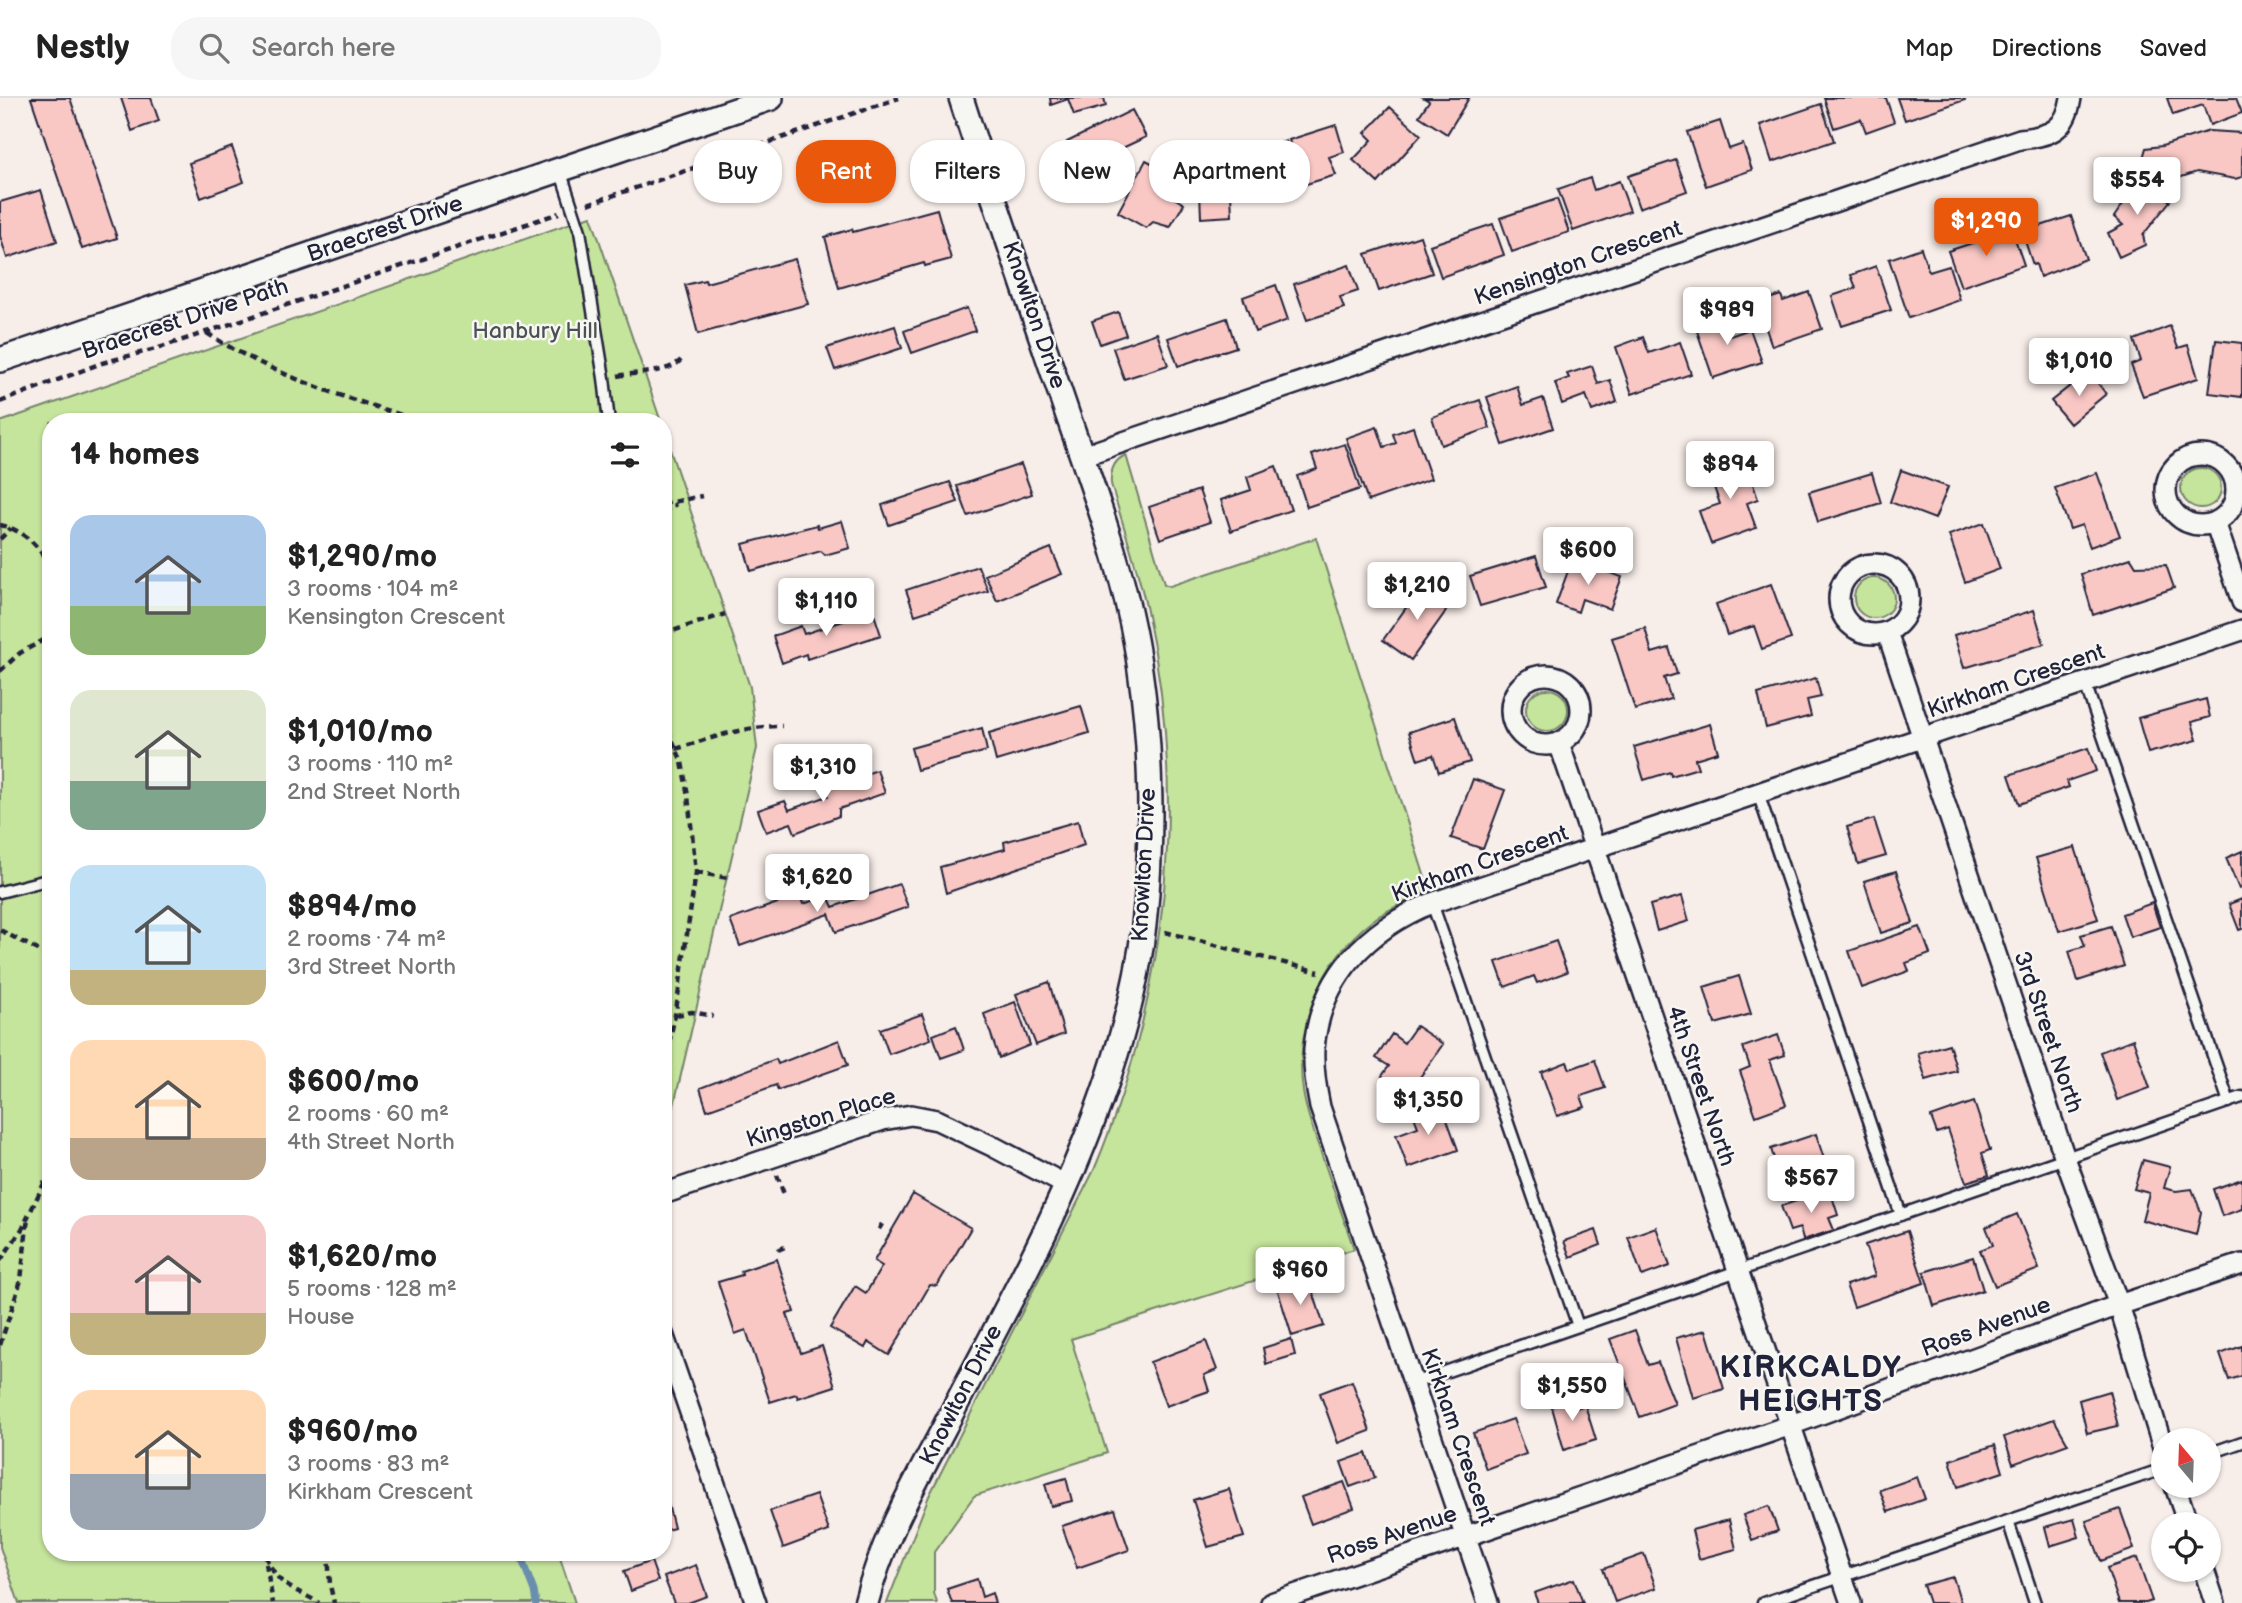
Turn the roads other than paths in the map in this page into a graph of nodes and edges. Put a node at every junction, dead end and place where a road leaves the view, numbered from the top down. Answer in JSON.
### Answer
{"nodes":[{"id":1,"x":771,"y":98,"type":"edge"},
{"id":2,"x":961,"y":98,"type":"edge"},
{"id":3,"x":2071,"y":98,"type":"edge"},
{"id":4,"x":559,"y":169,"type":"junction"},
{"id":5,"x":0,"y":360,"type":"edge"},
{"id":6,"x":608,"y":413,"type":"edge"},
{"id":7,"x":1082,"y":456,"type":"junction"},
{"id":8,"x":2215,"y":522,"type":"dead end"},
{"id":9,"x":2242,"y":602,"type":"edge"},
{"id":10,"x":2242,"y":631,"type":"edge"},
{"id":11,"x":1887,"y":632,"type":"dead end"},
{"id":12,"x":2085,"y":683,"type":"junction"},
{"id":13,"x":1923,"y":738,"type":"junction"},
{"id":14,"x":1559,"y":743,"type":"dead end"},
{"id":15,"x":1758,"y":793,"type":"junction"},
{"id":16,"x":1595,"y":848,"type":"junction"},
{"id":17,"x":42,"y":881,"type":"edge"},
{"id":18,"x":0,"y":892,"type":"edge"},
{"id":19,"x":1432,"y":903,"type":"junction"},
{"id":20,"x":2242,"y":1097,"type":"edge"},
{"id":21,"x":2229,"y":1102,"type":"junction"},
{"id":22,"x":2065,"y":1158,"type":"junction"},
{"id":23,"x":1066,"y":1185,"type":"junction"},
{"id":24,"x":672,"y":1191,"type":"edge"},
{"id":25,"x":1901,"y":1215,"type":"junction"},
{"id":26,"x":2242,"y":1264,"type":"edge"},
{"id":27,"x":1738,"y":1272,"type":"junction"},
{"id":28,"x":2119,"y":1305,"type":"junction"},
{"id":29,"x":1578,"y":1326,"type":"junction"},
{"id":30,"x":672,"y":1360,"type":"edge"},
{"id":31,"x":1413,"y":1383,"type":"junction"},
{"id":32,"x":1791,"y":1425,"type":"junction"},
{"id":33,"x":2157,"y":1428,"type":"edge"},
{"id":34,"x":2242,"y":1442,"type":"edge"},
{"id":35,"x":2221,"y":1449,"type":"edge"},
{"id":36,"x":2151,"y":1473,"type":"edge"},
{"id":37,"x":2008,"y":1521,"type":"junction"},
{"id":38,"x":1466,"y":1536,"type":"junction"},
{"id":39,"x":1842,"y":1577,"type":"junction"},
{"id":40,"x":2208,"y":1582,"type":"edge"},
{"id":41,"x":756,"y":1603,"type":"edge"},
{"id":42,"x":866,"y":1603,"type":"edge"},
{"id":43,"x":1271,"y":1603,"type":"edge"},
{"id":44,"x":1488,"y":1603,"type":"edge"},
{"id":45,"x":1763,"y":1603,"type":"edge"},
{"id":46,"x":1851,"y":1603,"type":"edge"},
{"id":47,"x":2035,"y":1603,"type":"edge"},
{"id":48,"x":2215,"y":1603,"type":"edge"}],
"edges":[{"from":1,"to":4,"type":"street","name":"Braecrest Drive"},
{"from":2,"to":7,"type":"street","name":"Knowlton Drive"},
{"from":3,"to":7,"type":"street","name":"Kensington Crescent"},
{"from":4,"to":5,"type":"street","name":"Braecrest Drive"},
{"from":4,"to":6,"type":"lane"},
{"from":7,"to":23,"type":"street","name":"Knowlton Drive"},
{"from":8,"to":9,"type":"street"},
{"from":10,"to":12,"type":"street","name":"Kirkham Crescent"},
{"from":11,"to":13,"type":"street","name":"3rd Street North"},
{"from":12,"to":13,"type":"street","name":"Kirkham Crescent"},
{"from":12,"to":21,"type":"lane"},
{"from":13,"to":15,"type":"street","name":"Kirkham Crescent"},
{"from":13,"to":22,"type":"street","name":"3rd Street North"},
{"from":14,"to":16,"type":"street","name":"4th Street North"},
{"from":15,"to":16,"type":"street","name":"Kirkham Crescent"},
{"from":15,"to":25,"type":"lane"},
{"from":16,"to":19,"type":"street","name":"Kirkham Crescent"},
{"from":16,"to":27,"type":"street","name":"4th Street North"},
{"from":17,"to":18,"type":"lane"},
{"from":19,"to":29,"type":"lane"},
{"from":19,"to":31,"type":"street","name":"Kirkham Crescent"},
{"from":20,"to":21,"type":"lane"},
{"from":21,"to":22,"type":"lane"},
{"from":22,"to":25,"type":"lane"},
{"from":22,"to":28,"type":"street","name":"3rd Street North"},
{"from":23,"to":24,"type":"street","name":"Kingston Place"},
{"from":23,"to":42,"type":"street","name":"Knowlton Drive"},
{"from":25,"to":27,"type":"lane"},
{"from":26,"to":28,"type":"street","name":"Ross Avenue"},
{"from":27,"to":29,"type":"lane"},
{"from":27,"to":32,"type":"street","name":"4th Street North"},
{"from":28,"to":32,"type":"street","name":"Ross Avenue"},
{"from":28,"to":33,"type":"street","name":"3rd Street North"},
{"from":29,"to":31,"type":"lane"},
{"from":30,"to":41,"type":"street"},
{"from":31,"to":38,"type":"street","name":"Kirkham Crescent"},
{"from":32,"to":38,"type":"street","name":"Ross Avenue"},
{"from":32,"to":39,"type":"street","name":"4th Street North"},
{"from":34,"to":35,"type":"lane"},
{"from":36,"to":37,"type":"lane"},
{"from":37,"to":39,"type":"lane"},
{"from":37,"to":47,"type":"lane"},
{"from":38,"to":43,"type":"street","name":"Ross Avenue"},
{"from":38,"to":44,"type":"street","name":"Kirkham Crescent"},
{"from":39,"to":45,"type":"lane"},
{"from":39,"to":46,"type":"street","name":"4th Street North"},
{"from":40,"to":48,"type":"street"}]}
